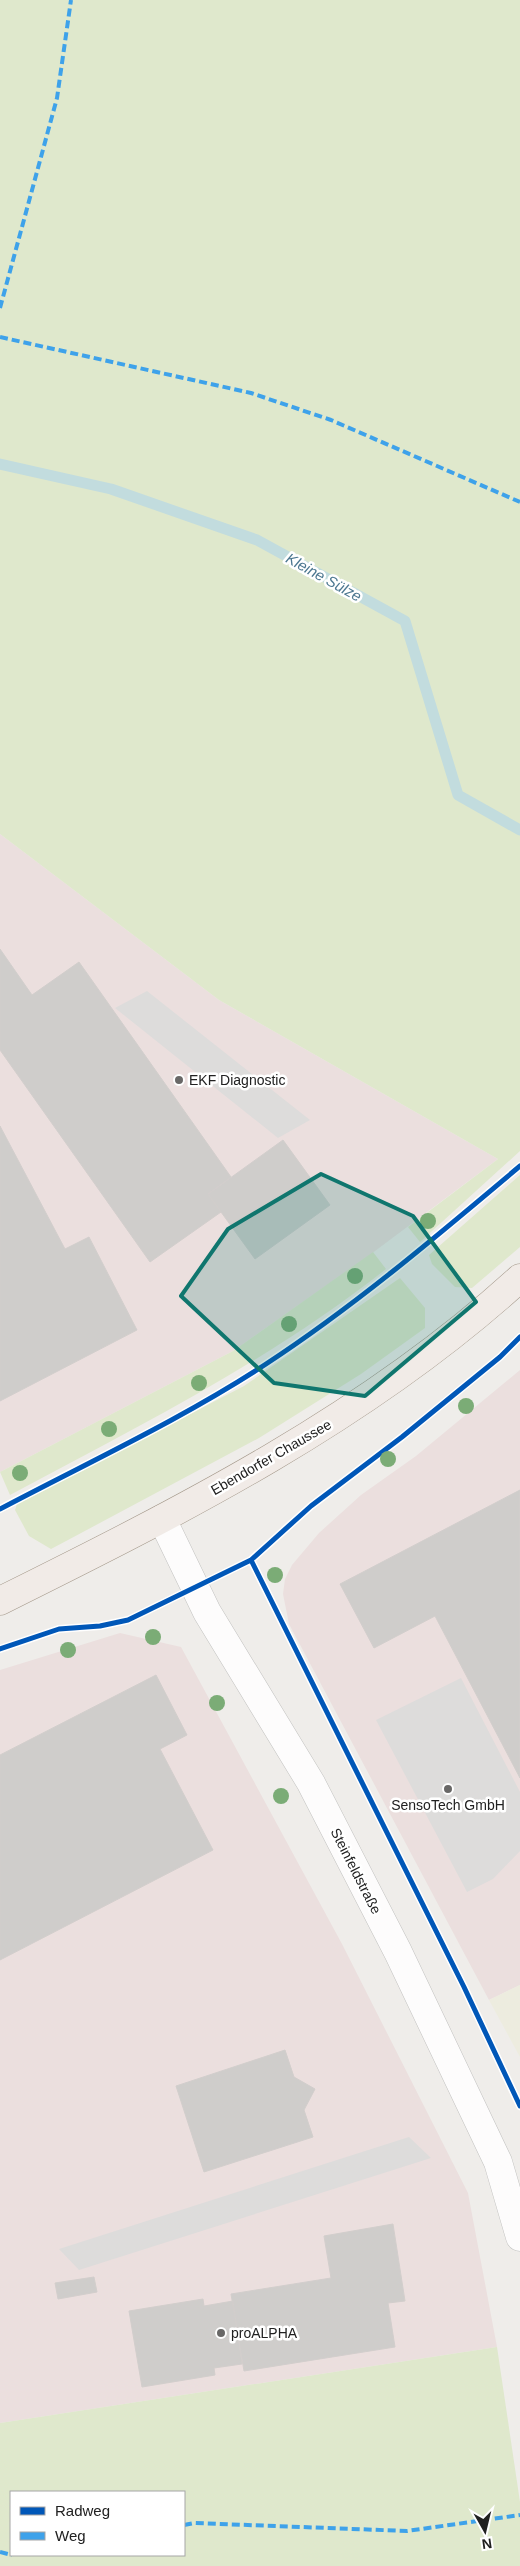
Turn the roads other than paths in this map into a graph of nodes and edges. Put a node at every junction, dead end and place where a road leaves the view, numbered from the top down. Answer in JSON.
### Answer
{"nodes":[{"id":1,"x":520,"y":1278,"type":"edge"},
{"id":2,"x":162,"y":1519,"type":"junction"},
{"id":3,"x":0,"y":1601,"type":"edge"},
{"id":4,"x":520,"y":2237,"type":"edge"}],
"edges":[{"from":1,"to":2,"type":"main road","name":"Ebendorfer Chaussee"},
{"from":2,"to":3,"type":"main road","name":"Ebendorfer Chaussee"},
{"from":2,"to":4,"type":"street","name":"Steinfeldstraße"}]}
